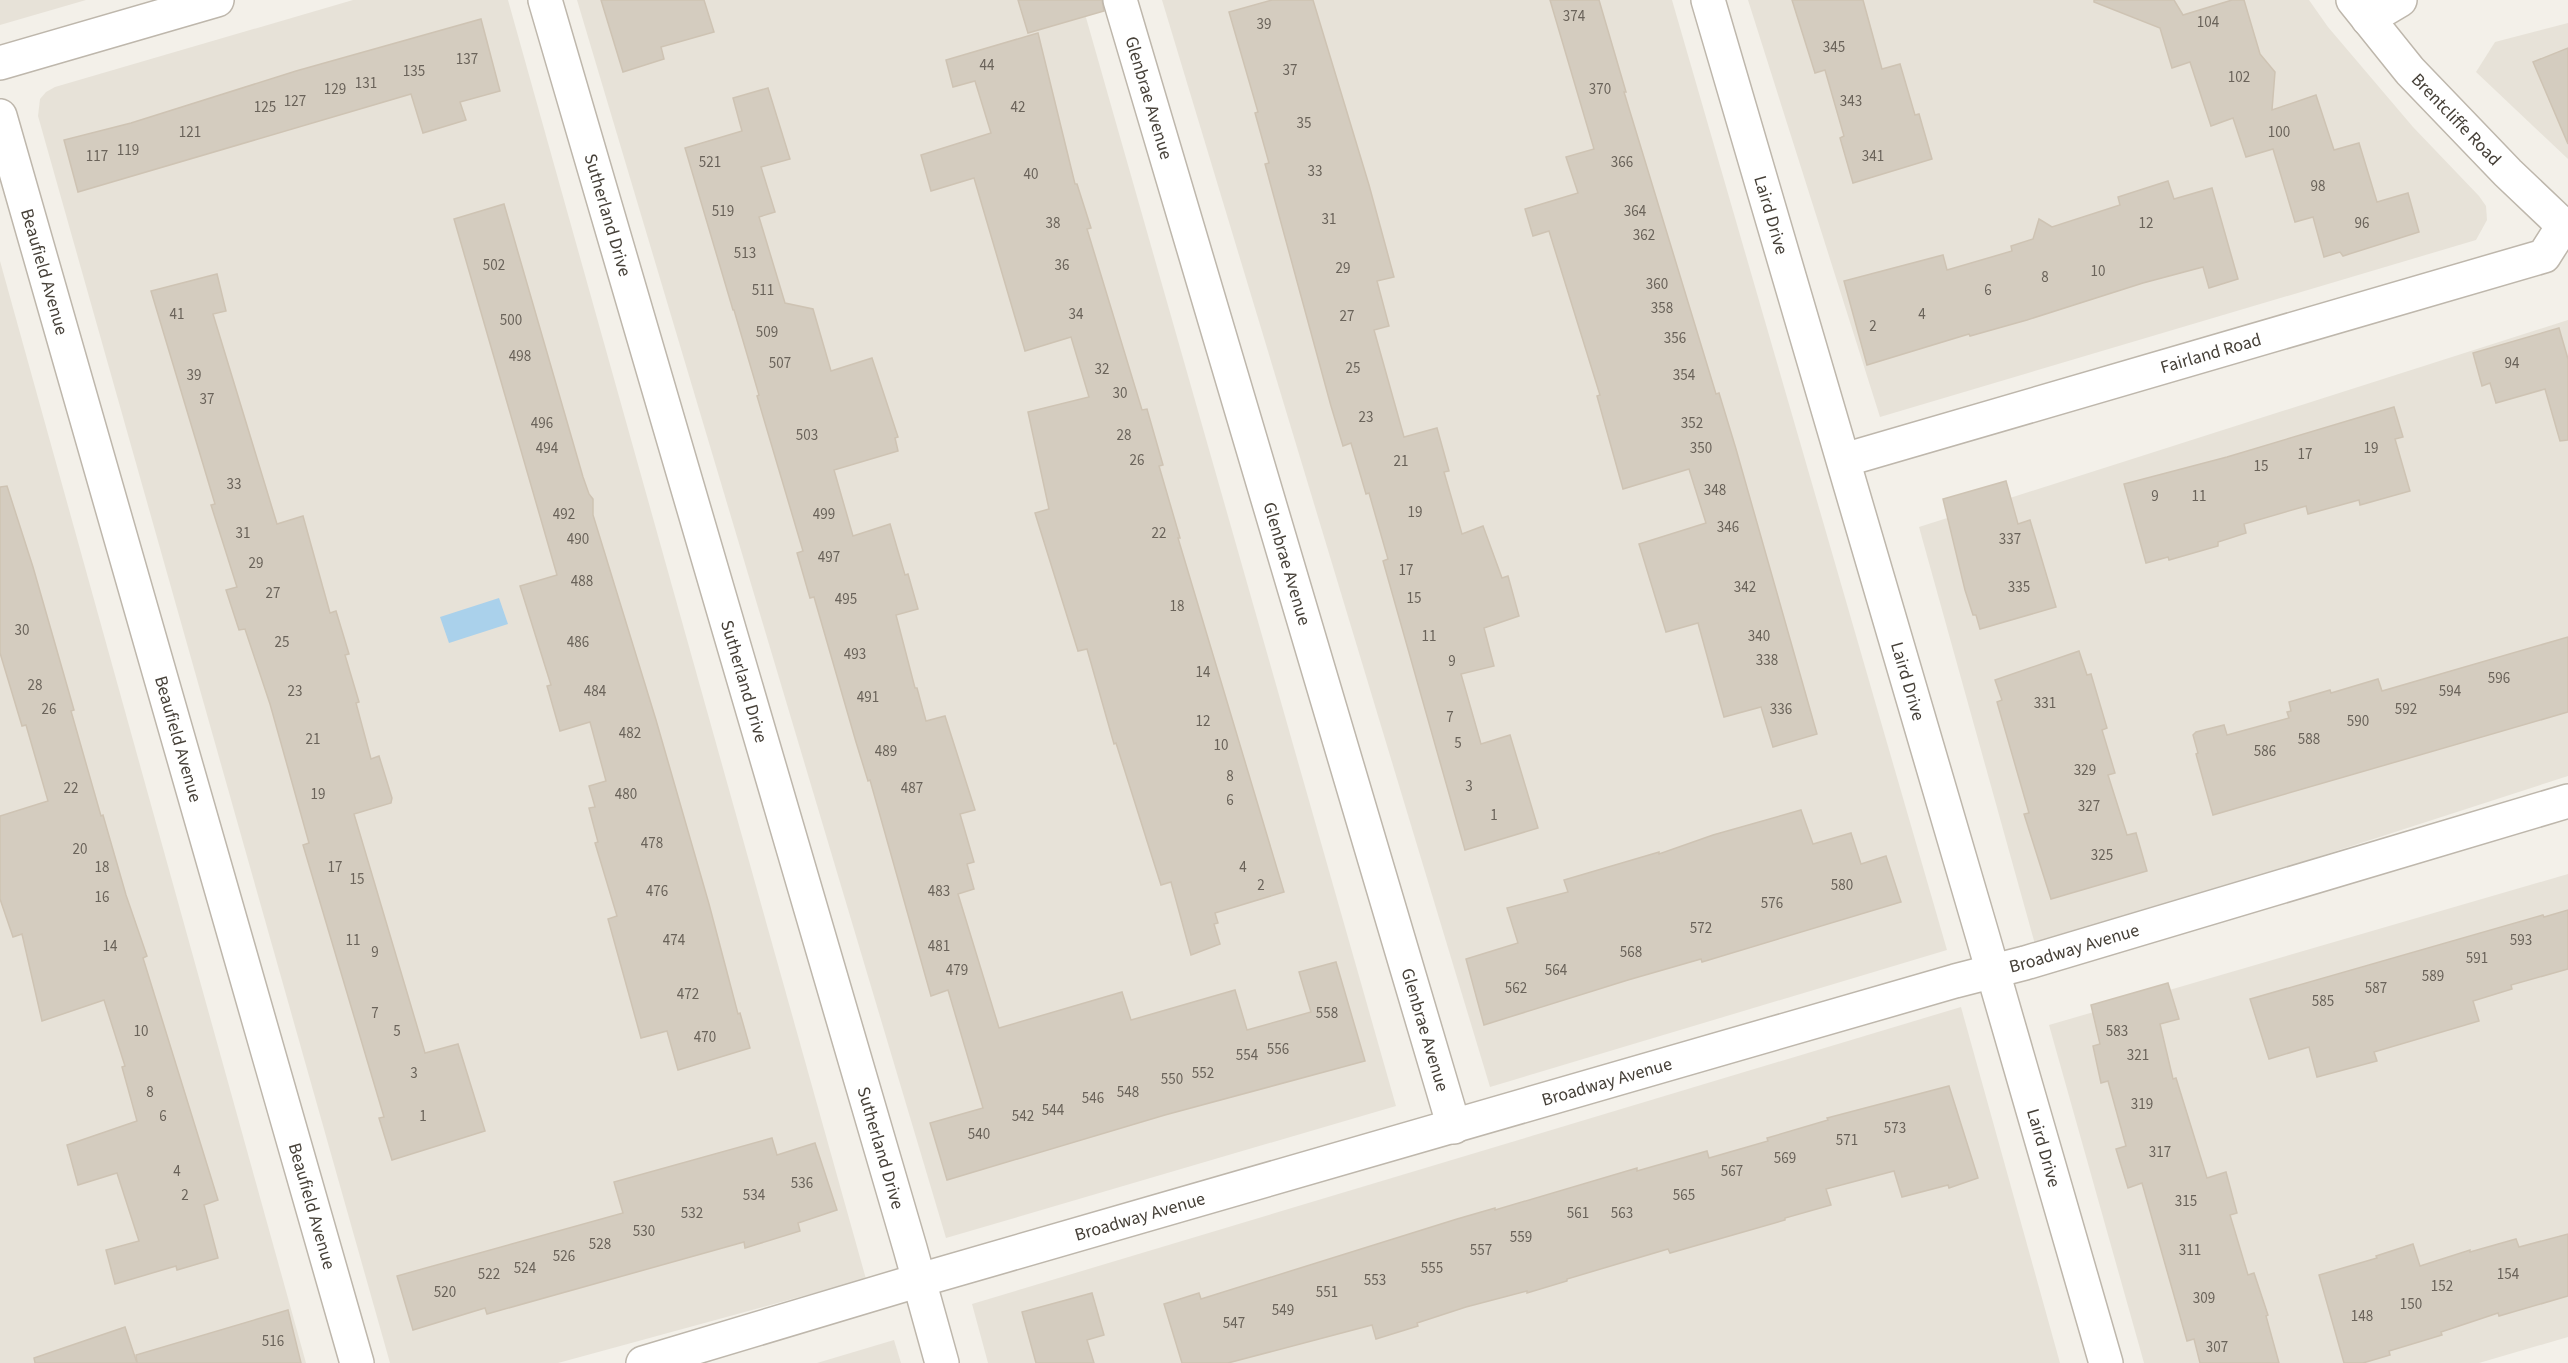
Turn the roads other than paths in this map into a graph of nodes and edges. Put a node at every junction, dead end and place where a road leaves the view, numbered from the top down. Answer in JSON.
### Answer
{"nodes":[{"id":1,"x":217,"y":0,"type":"edge"},
{"id":2,"x":545,"y":0,"type":"edge"},
{"id":3,"x":1120,"y":0,"type":"edge"},
{"id":4,"x":1708,"y":0,"type":"edge"},
{"id":5,"x":2400,"y":0,"type":"edge"},
{"id":6,"x":2361,"y":9,"type":"edge"},
{"id":7,"x":0,"y":63,"type":"edge"},
{"id":8,"x":0,"y":116,"type":"edge"},
{"id":9,"x":2565,"y":228,"type":"edge"},
{"id":10,"x":1844,"y":460,"type":"junction"},
{"id":11,"x":2568,"y":801,"type":"edge"},
{"id":12,"x":1993,"y":971,"type":"junction"},
{"id":13,"x":1454,"y":1127,"type":"junction"},
{"id":14,"x":920,"y":1280,"type":"junction"},
{"id":15,"x":357,"y":1363,"type":"edge"},
{"id":16,"x":643,"y":1363,"type":"edge"},
{"id":17,"x":942,"y":1363,"type":"edge"},
{"id":18,"x":2106,"y":1363,"type":"edge"}],
"edges":[{"from":1,"to":7,"type":"street"},
{"from":2,"to":14,"type":"street","name":"Sutherland Drive"},
{"from":3,"to":13,"type":"street","name":"Glenbrae Avenue"},
{"from":4,"to":10,"type":"street","name":"Laird Drive"},
{"from":5,"to":6,"type":"street"},
{"from":6,"to":9,"type":"street","name":"Brentcliffe Road"},
{"from":8,"to":15,"type":"street","name":"Beaufield Avenue"},
{"from":9,"to":10,"type":"street","name":"Fairland Road"},
{"from":10,"to":12,"type":"street","name":"Laird Drive"},
{"from":11,"to":12,"type":"street","name":"Broadway Avenue"},
{"from":12,"to":13,"type":"street","name":"Broadway Avenue"},
{"from":12,"to":18,"type":"street","name":"Laird Drive"},
{"from":13,"to":14,"type":"street","name":"Broadway Avenue"},
{"from":14,"to":16,"type":"street","name":"Broadway Avenue"},
{"from":14,"to":17,"type":"street","name":"Sutherland Drive"}]}
